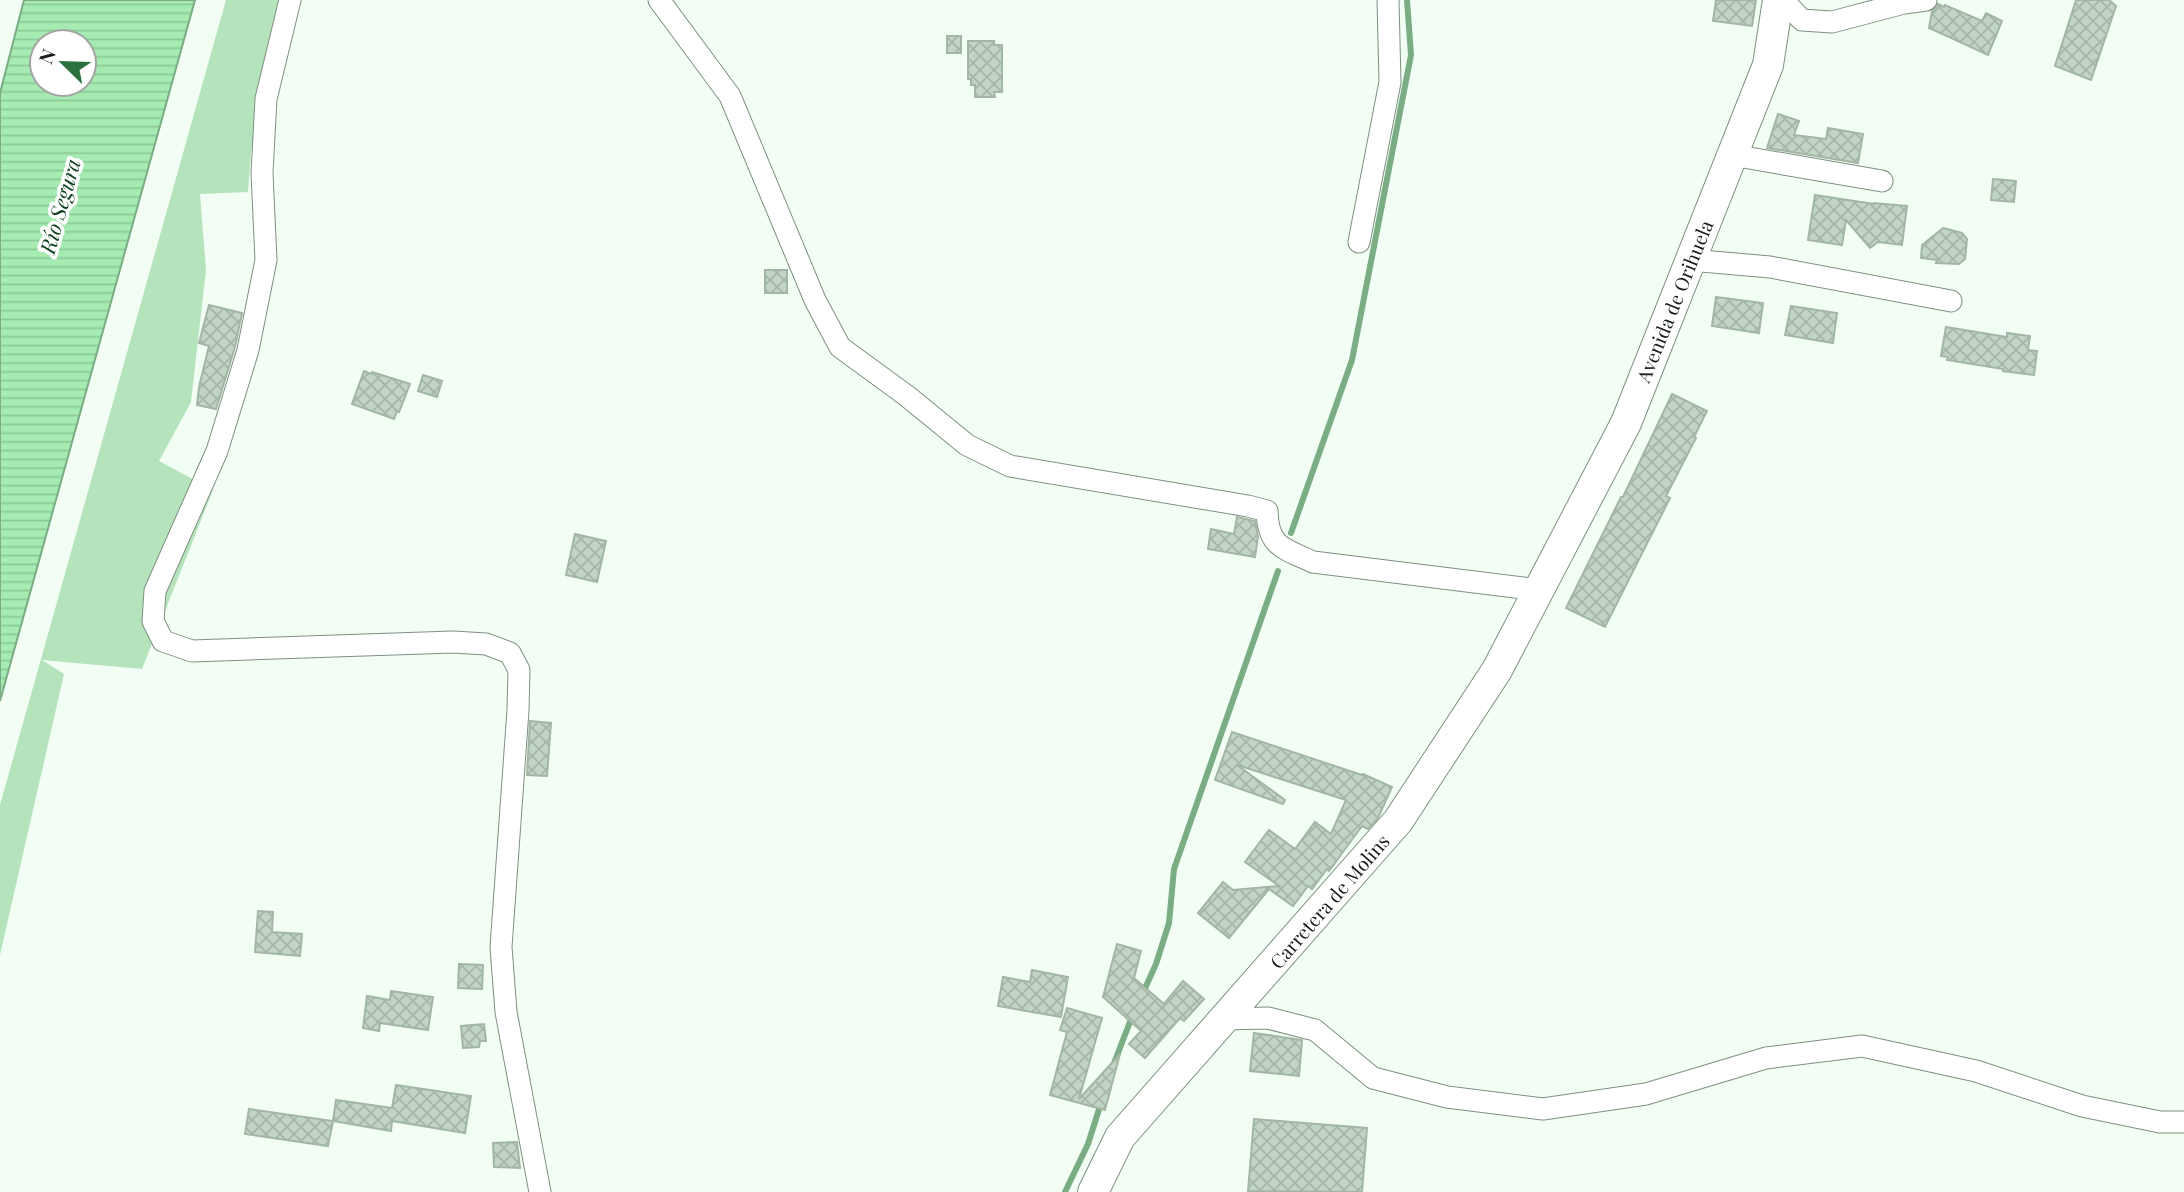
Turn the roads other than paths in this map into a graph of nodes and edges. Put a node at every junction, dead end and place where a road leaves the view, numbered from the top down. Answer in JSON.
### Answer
{"nodes":[{"id":1,"x":290,"y":0,"type":"edge"},
{"id":2,"x":659,"y":0,"type":"edge"},
{"id":3,"x":1388,"y":0,"type":"edge"},
{"id":4,"x":1781,"y":0,"type":"edge"},
{"id":5,"x":1926,"y":0,"type":"edge"},
{"id":6,"x":1732,"y":155,"type":"junction"},
{"id":7,"x":1882,"y":181,"type":"dead end"},
{"id":8,"x":1359,"y":242,"type":"dead end"},
{"id":9,"x":1690,"y":260,"type":"junction"},
{"id":10,"x":1951,"y":301,"type":"dead end"},
{"id":11,"x":1539,"y":590,"type":"junction"},
{"id":12,"x":1225,"y":1019,"type":"junction"},
{"id":13,"x":2184,"y":1122,"type":"edge"},
{"id":14,"x":540,"y":1192,"type":"edge"},
{"id":15,"x":1093,"y":1192,"type":"edge"}],
"edges":[{"from":1,"to":14,"type":"street"},
{"from":2,"to":11,"type":"street"},
{"from":3,"to":8,"type":"street"},
{"from":4,"to":5,"type":"street"},
{"from":4,"to":6,"type":"street","name":"Avenida de Orihuela"},
{"from":6,"to":7,"type":"street"},
{"from":6,"to":9,"type":"street","name":"Avenida de Orihuela"},
{"from":9,"to":10,"type":"street"},
{"from":9,"to":11,"type":"street","name":"Avenida de Orihuela"},
{"from":11,"to":12,"type":"street","name":"Carretera de Molins"},
{"from":12,"to":13,"type":"street"},
{"from":12,"to":15,"type":"street","name":"Carretera de Molins"}]}
